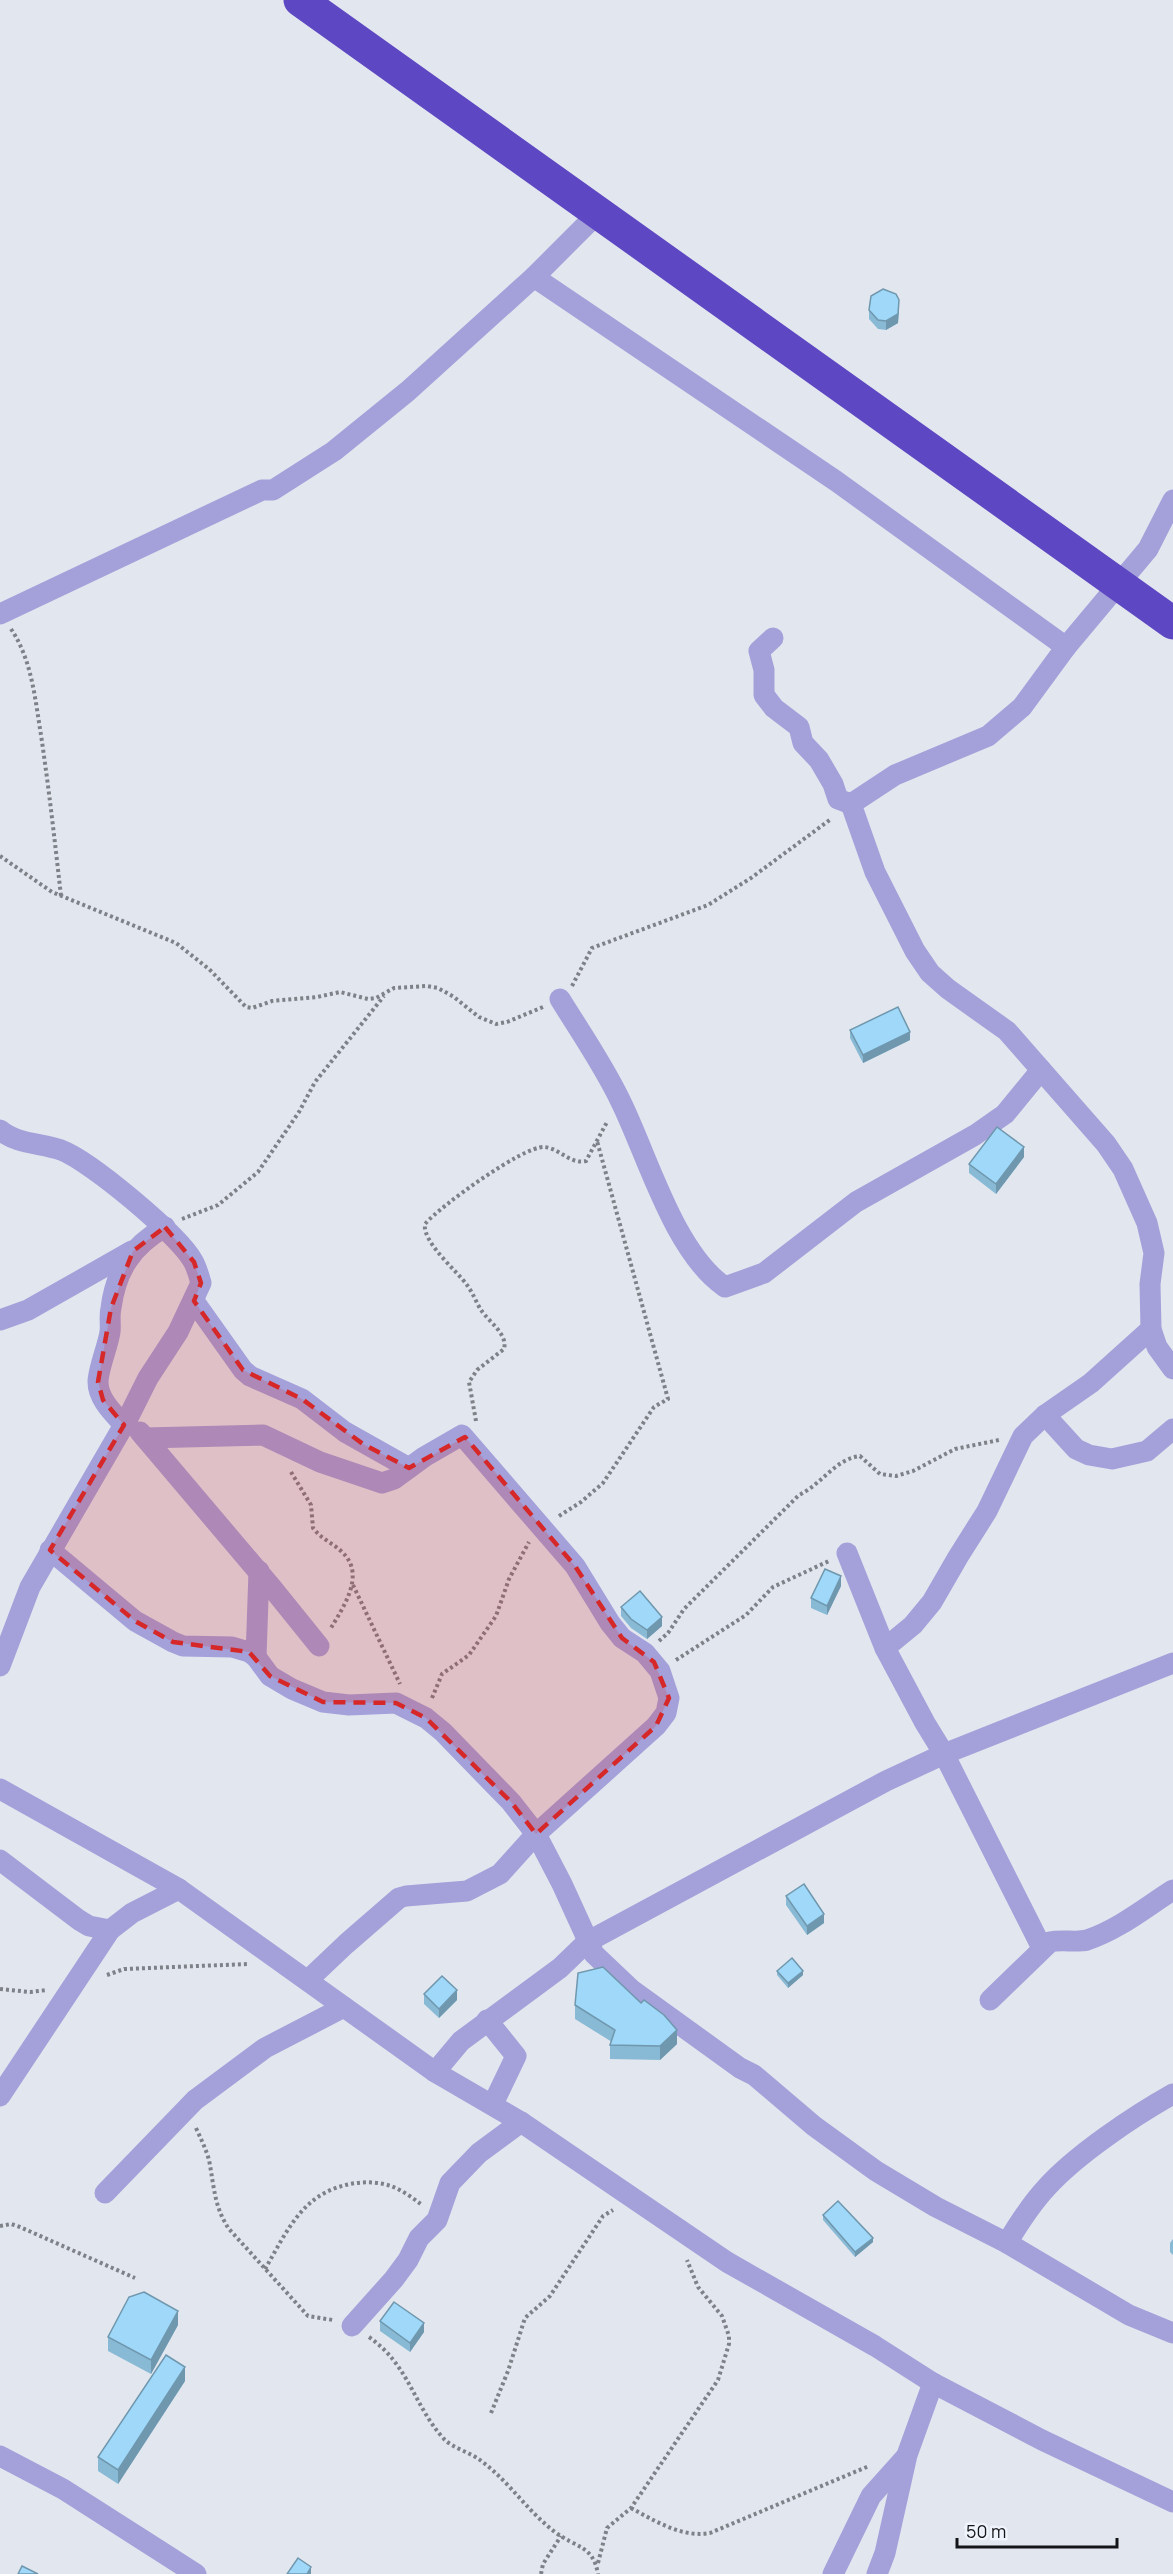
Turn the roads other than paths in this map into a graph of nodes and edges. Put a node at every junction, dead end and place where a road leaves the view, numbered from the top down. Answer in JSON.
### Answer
{"nodes":[{"id":1,"x":300,"y":0,"type":"edge"},
{"id":2,"x":598,"y":213,"type":"junction"},
{"id":3,"x":534,"y":277,"type":"junction"},
{"id":4,"x":1173,"y":500,"type":"edge"},
{"id":5,"x":1120,"y":584,"type":"junction"},
{"id":6,"x":0,"y":614,"type":"edge"},
{"id":7,"x":1173,"y":623,"type":"edge"},
{"id":8,"x":773,"y":638,"type":"dead end"},
{"id":9,"x":1066,"y":647,"type":"junction"},
{"id":10,"x":851,"y":804,"type":"junction"},
{"id":11,"x":560,"y":999,"type":"road end"},
{"id":12,"x":1041,"y":1070,"type":"junction"},
{"id":13,"x":0,"y":1130,"type":"edge"},
{"id":14,"x":165,"y":1227,"type":"junction"},
{"id":15,"x":133,"y":1251,"type":"junction"},
{"id":16,"x":194,"y":1301,"type":"junction"},
{"id":17,"x":0,"y":1320,"type":"edge"},
{"id":18,"x":1151,"y":1329,"type":"junction"},
{"id":19,"x":1173,"y":1369,"type":"edge"},
{"id":20,"x":1045,"y":1415,"type":"junction"},
{"id":21,"x":126,"y":1421,"type":"junction"},
{"id":22,"x":1173,"y":1429,"type":"edge"},
{"id":23,"x":145,"y":1438,"type":"junction"},
{"id":24,"x":409,"y":1468,"type":"junction"},
{"id":25,"x":50,"y":1550,"type":"junction"},
{"id":26,"x":846,"y":1553,"type":"road end"},
{"id":27,"x":259,"y":1572,"type":"junction"},
{"id":28,"x":319,"y":1646,"type":"road end"},
{"id":29,"x":885,"y":1648,"type":"junction"},
{"id":30,"x":256,"y":1657,"type":"junction"},
{"id":31,"x":1173,"y":1663,"type":"edge"},
{"id":32,"x":0,"y":1666,"type":"edge"},
{"id":33,"x":944,"y":1754,"type":"junction"},
{"id":34,"x":0,"y":1789,"type":"edge"},
{"id":35,"x":536,"y":1834,"type":"junction"},
{"id":36,"x":0,"y":1860,"type":"edge"},
{"id":37,"x":179,"y":1889,"type":"junction"},
{"id":38,"x":1173,"y":1890,"type":"edge"},
{"id":39,"x":110,"y":1930,"type":"junction"},
{"id":40,"x":587,"y":1942,"type":"junction"},
{"id":41,"x":1042,"y":1947,"type":"junction"},
{"id":42,"x":308,"y":1980,"type":"junction"},
{"id":43,"x":990,"y":2000,"type":"dead end"},
{"id":44,"x":344,"y":2007,"type":"junction"},
{"id":45,"x":487,"y":2020,"type":"junction"},
{"id":46,"x":435,"y":2072,"type":"junction"},
{"id":47,"x":1173,"y":2094,"type":"edge"},
{"id":48,"x":0,"y":2096,"type":"edge"},
{"id":49,"x":493,"y":2104,"type":"junction"},
{"id":50,"x":521,"y":2122,"type":"junction"},
{"id":51,"x":105,"y":2193,"type":"dead end"},
{"id":52,"x":1007,"y":2243,"type":"junction"},
{"id":53,"x":352,"y":2326,"type":"road end"},
{"id":54,"x":1173,"y":2333,"type":"edge"},
{"id":55,"x":933,"y":2383,"type":"junction"},
{"id":56,"x":907,"y":2455,"type":"junction"},
{"id":57,"x":0,"y":2456,"type":"edge"},
{"id":58,"x":1173,"y":2502,"type":"edge"},
{"id":59,"x":196,"y":2574,"type":"edge"},
{"id":60,"x":833,"y":2574,"type":"edge"},
{"id":61,"x":877,"y":2574,"type":"edge"}],
"edges":[{"from":1,"to":2,"type":"highway"},
{"from":2,"to":3,"type":"street"},
{"from":2,"to":5,"type":"highway"},
{"from":3,"to":6,"type":"street"},
{"from":3,"to":9,"type":"street"},
{"from":4,"to":5,"type":"street"},
{"from":5,"to":7,"type":"highway"},
{"from":5,"to":9,"type":"street"},
{"from":8,"to":10,"type":"street"},
{"from":9,"to":10,"type":"street"},
{"from":10,"to":12,"type":"street"},
{"from":11,"to":12,"type":"street"},
{"from":12,"to":18,"type":"street"},
{"from":13,"to":14,"type":"street"},
{"from":14,"to":15,"type":"street"},
{"from":14,"to":16,"type":"street"},
{"from":15,"to":17,"type":"street"},
{"from":15,"to":21,"type":"street"},
{"from":16,"to":21,"type":"street"},
{"from":16,"to":24,"type":"street"},
{"from":18,"to":19,"type":"street"},
{"from":18,"to":20,"type":"street"},
{"from":20,"to":22,"type":"street"},
{"from":20,"to":29,"type":"street"},
{"from":21,"to":23,"type":"street"},
{"from":21,"to":25,"type":"street"},
{"from":23,"to":24,"type":"street"},
{"from":23,"to":27,"type":"street"},
{"from":24,"to":35,"type":"street"},
{"from":25,"to":30,"type":"street"},
{"from":25,"to":32,"type":"street"},
{"from":26,"to":29,"type":"street"},
{"from":27,"to":28,"type":"street"},
{"from":27,"to":30,"type":"street"},
{"from":29,"to":33,"type":"street"},
{"from":30,"to":35,"type":"street"},
{"from":31,"to":33,"type":"street"},
{"from":33,"to":40,"type":"street"},
{"from":33,"to":41,"type":"street"},
{"from":34,"to":37,"type":"street"},
{"from":35,"to":40,"type":"street"},
{"from":35,"to":42,"type":"street"},
{"from":36,"to":39,"type":"street"},
{"from":37,"to":39,"type":"street"},
{"from":37,"to":42,"type":"street"},
{"from":38,"to":41,"type":"street"},
{"from":39,"to":48,"type":"street"},
{"from":40,"to":45,"type":"street"},
{"from":40,"to":52,"type":"street"},
{"from":41,"to":43,"type":"street"},
{"from":42,"to":44,"type":"street"},
{"from":44,"to":46,"type":"street"},
{"from":44,"to":51,"type":"street"},
{"from":45,"to":46,"type":"street"},
{"from":45,"to":49,"type":"street"},
{"from":46,"to":49,"type":"street"},
{"from":47,"to":52,"type":"street"},
{"from":49,"to":50,"type":"street"},
{"from":50,"to":53,"type":"street"},
{"from":50,"to":55,"type":"street"},
{"from":52,"to":54,"type":"street"},
{"from":55,"to":56,"type":"street"},
{"from":55,"to":58,"type":"street"},
{"from":56,"to":60,"type":"street"},
{"from":56,"to":61,"type":"street"},
{"from":57,"to":59,"type":"street"}]}
